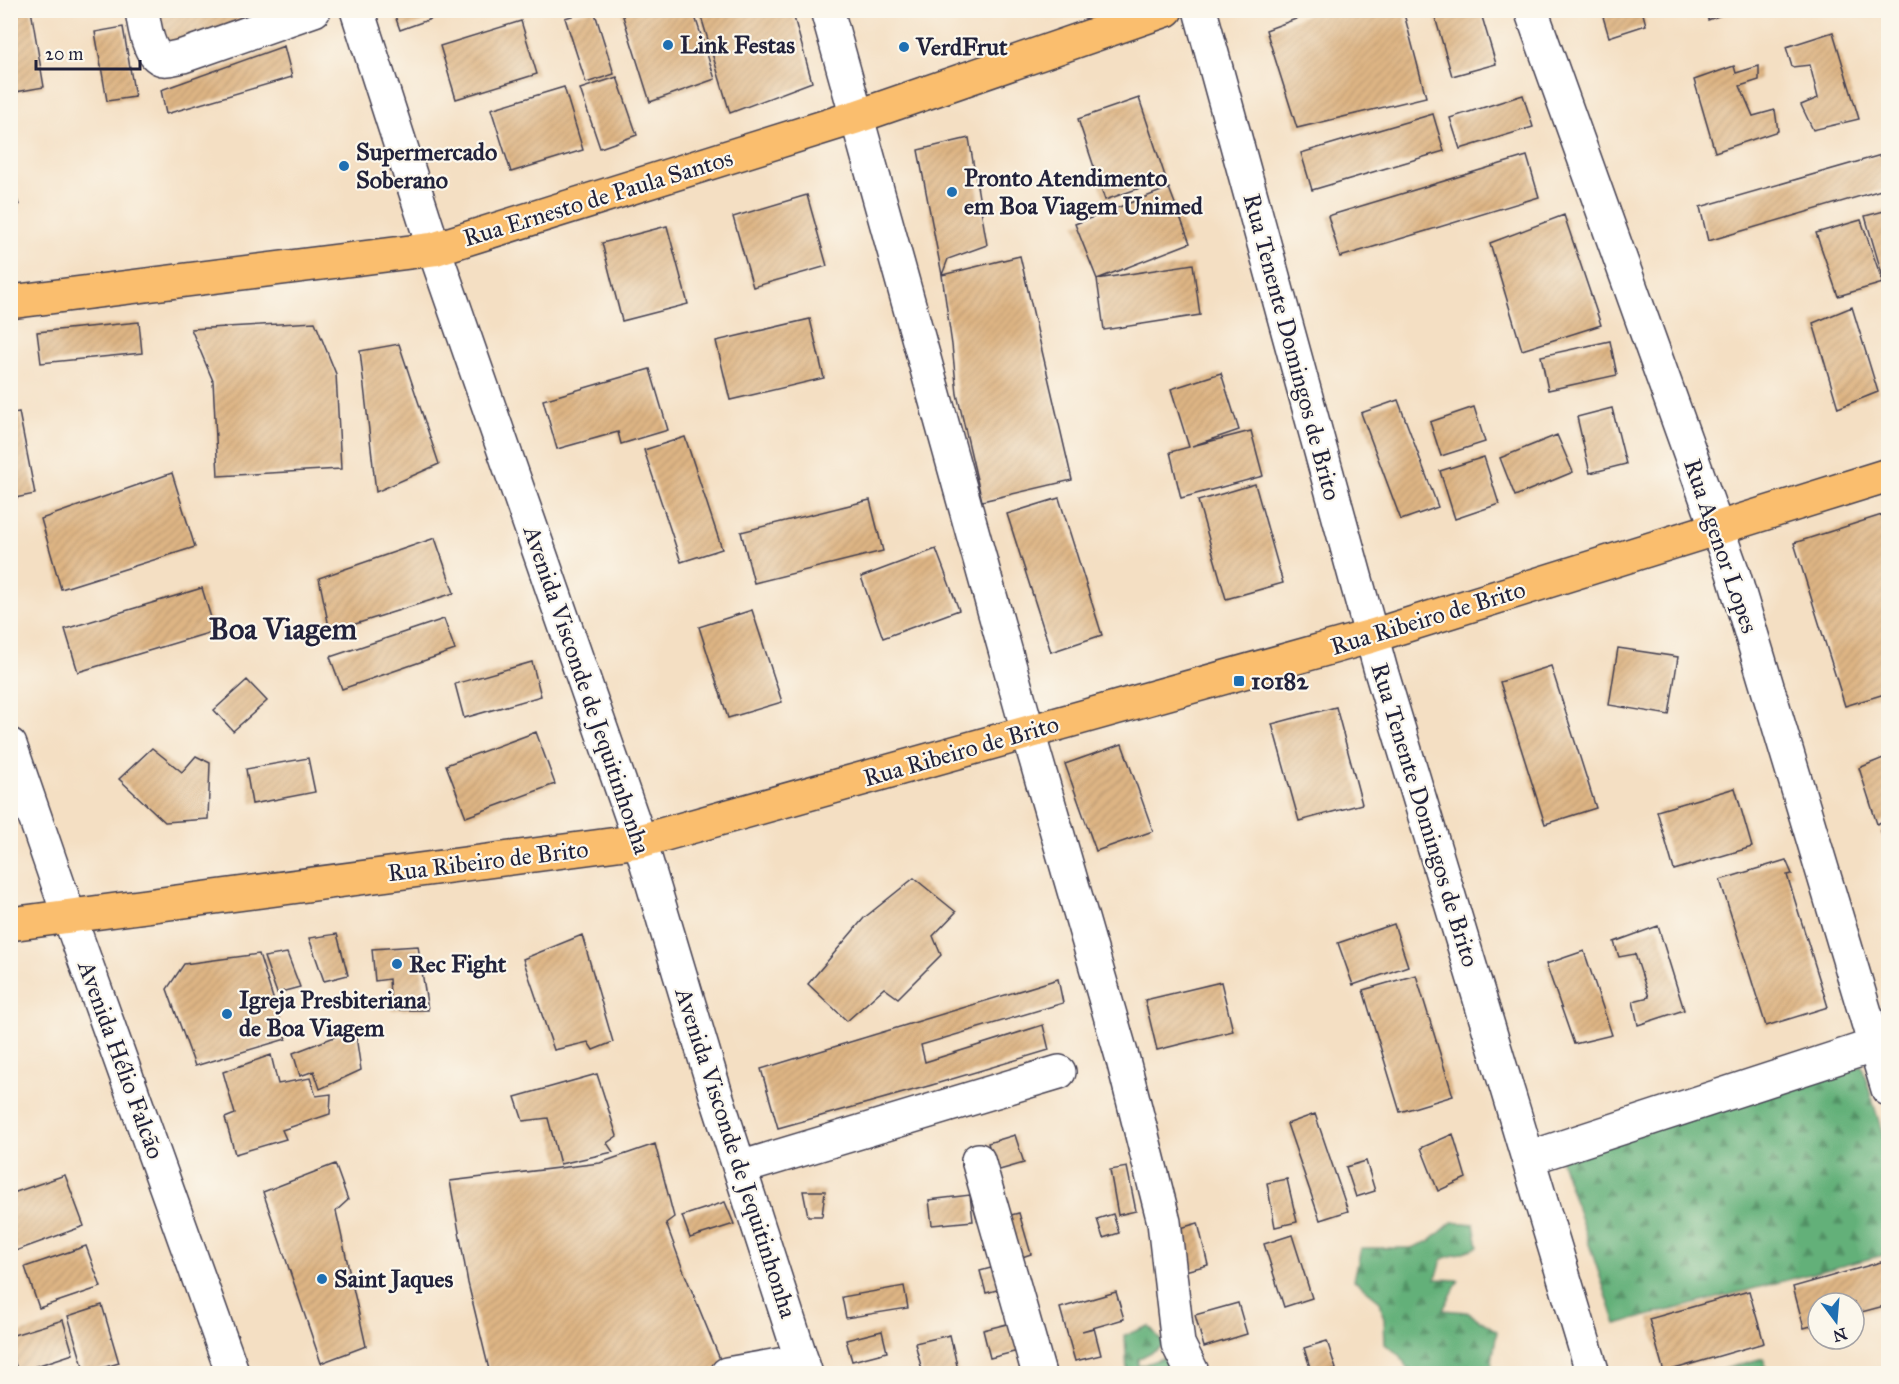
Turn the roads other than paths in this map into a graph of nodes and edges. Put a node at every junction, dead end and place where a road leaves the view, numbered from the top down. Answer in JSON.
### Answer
{"nodes":[{"id":1,"x":142,"y":10,"type":"edge"},
{"id":2,"x":314,"y":10,"type":"edge"},
{"id":3,"x":357,"y":10,"type":"edge"},
{"id":4,"x":827,"y":10,"type":"edge"},
{"id":5,"x":1166,"y":10,"type":"edge"},
{"id":6,"x":1200,"y":10,"type":"edge"},
{"id":7,"x":1531,"y":10,"type":"edge"},
{"id":8,"x":856,"y":117,"type":"junction"},
{"id":9,"x":434,"y":249,"type":"junction"},
{"id":10,"x":10,"y":302,"type":"edge"},
{"id":11,"x":1888,"y":475,"type":"edge"},
{"id":12,"x":1717,"y":528,"type":"junction"},
{"id":13,"x":1372,"y":636,"type":"junction"},
{"id":14,"x":1028,"y":732,"type":"junction"},
{"id":15,"x":10,"y":745,"type":"edge"},
{"id":16,"x":640,"y":841,"type":"junction"},
{"id":17,"x":69,"y":916,"type":"junction"},
{"id":18,"x":10,"y":924,"type":"edge"},
{"id":19,"x":1881,"y":1043,"type":"edge"},
{"id":20,"x":1059,"y":1072,"type":"dead end"},
{"id":21,"x":1888,"y":1089,"type":"edge"},
{"id":22,"x":1529,"y":1158,"type":"junction"},
{"id":23,"x":978,"y":1160,"type":"dead end"},
{"id":24,"x":740,"y":1168,"type":"junction"},
{"id":25,"x":804,"y":1367,"type":"edge"},
{"id":26,"x":233,"y":1374,"type":"edge"},
{"id":27,"x":727,"y":1374,"type":"edge"},
{"id":28,"x":1039,"y":1374,"type":"edge"},
{"id":29,"x":1193,"y":1374,"type":"edge"},
{"id":30,"x":1593,"y":1374,"type":"edge"}],
"edges":[{"from":1,"to":2,"type":"street"},
{"from":3,"to":9,"type":"street","name":"Avenida Visconde de Jequitinhonha"},
{"from":4,"to":8,"type":"street"},
{"from":5,"to":8,"type":"main road","name":"Rua Ernesto de Paula Santos"},
{"from":6,"to":13,"type":"street","name":"Rua Tenente Domingos de Brito"},
{"from":7,"to":12,"type":"street","name":"Rua Agenor Lopes"},
{"from":8,"to":9,"type":"main road","name":"Rua Ernesto de Paula Santos"},
{"from":8,"to":14,"type":"street"},
{"from":9,"to":10,"type":"main road","name":"Rua Ernesto de Paula Santos"},
{"from":9,"to":16,"type":"street","name":"Avenida Visconde de Jequitinhonha"},
{"from":11,"to":12,"type":"main road","name":"Rua Ribeiro de Brito"},
{"from":12,"to":13,"type":"main road","name":"Rua Ribeiro de Brito"},
{"from":12,"to":19,"type":"street","name":"Rua Agenor Lopes"},
{"from":13,"to":14,"type":"main road","name":"Rua Ribeiro de Brito"},
{"from":13,"to":22,"type":"street","name":"Rua Tenente Domingos de Brito"},
{"from":14,"to":16,"type":"main road","name":"Rua Ribeiro de Brito"},
{"from":14,"to":29,"type":"street"},
{"from":15,"to":17,"type":"street","name":"Avenida Hélio Falcão"},
{"from":16,"to":17,"type":"main road","name":"Rua Ribeiro de Brito"},
{"from":16,"to":24,"type":"street","name":"Avenida Visconde de Jequitinhonha"},
{"from":17,"to":18,"type":"main road","name":"Rua Ribeiro de Brito"},
{"from":17,"to":26,"type":"street","name":"Avenida Hélio Falcão"},
{"from":19,"to":21,"type":"street","name":"Rua Agenor Lopes"},
{"from":19,"to":22,"type":"street"},
{"from":20,"to":24,"type":"street"},
{"from":22,"to":30,"type":"street","name":"Rua Tenente Domingos de Brito"},
{"from":23,"to":28,"type":"street"},
{"from":24,"to":25,"type":"street","name":"Avenida Visconde de Jequitinhonha"},
{"from":25,"to":27,"type":"street"}]}
